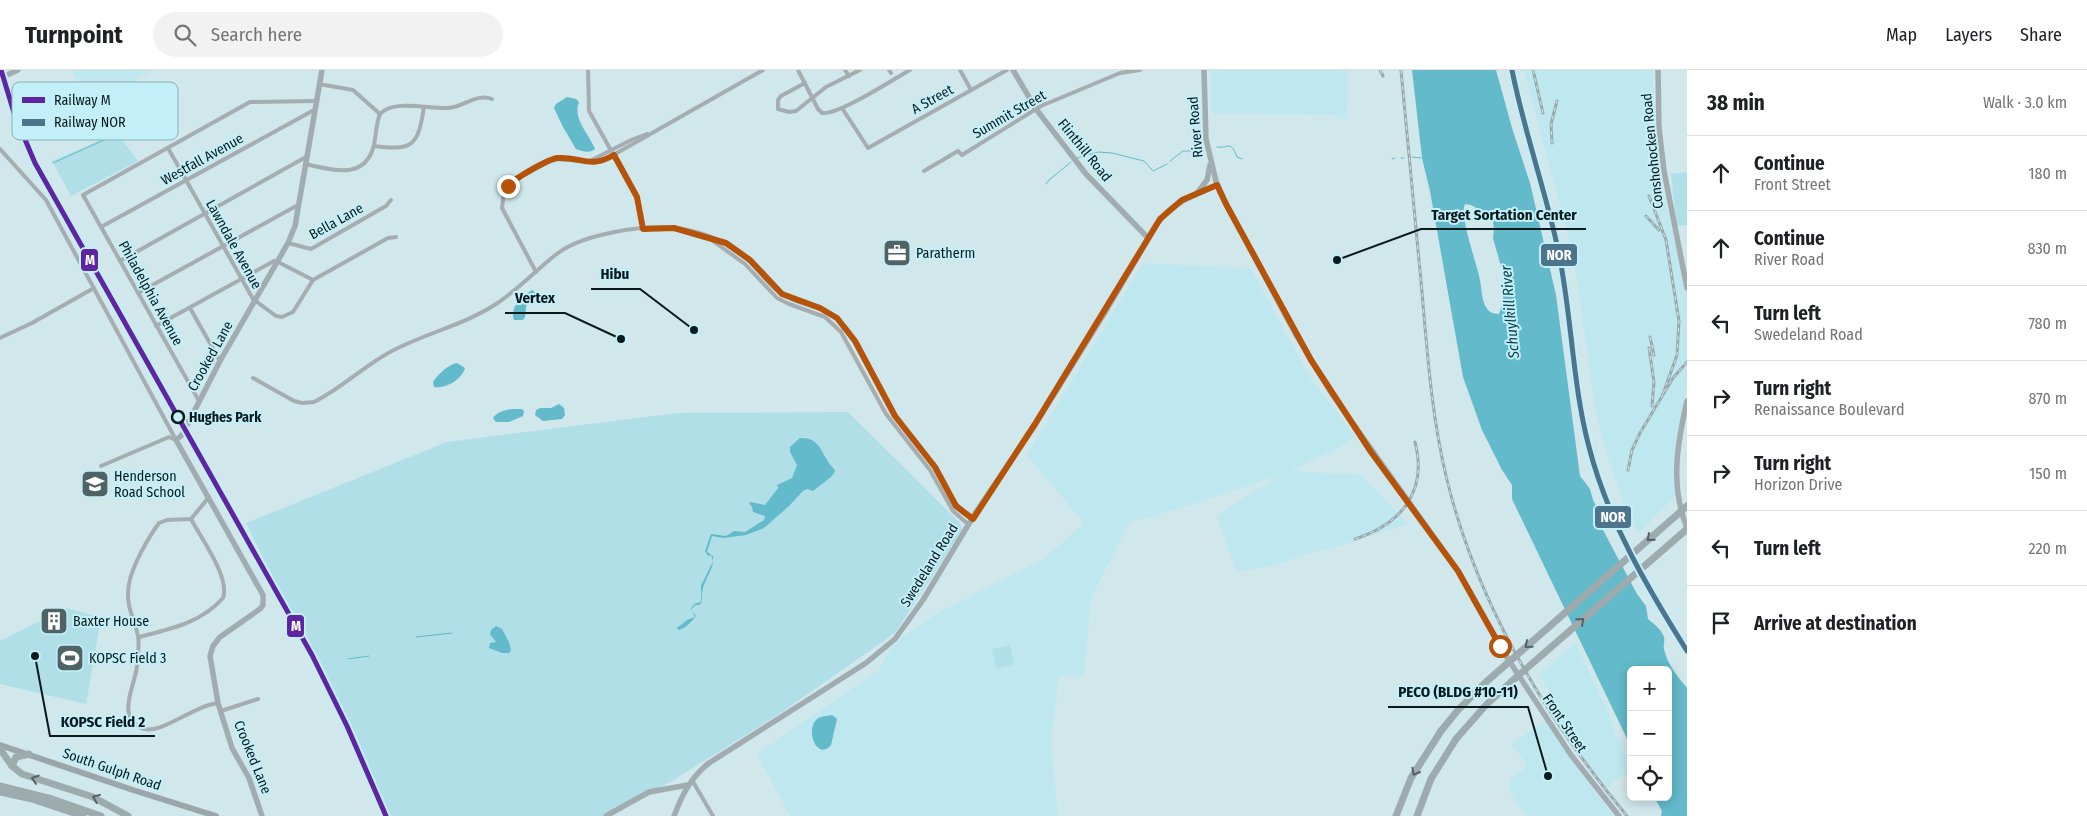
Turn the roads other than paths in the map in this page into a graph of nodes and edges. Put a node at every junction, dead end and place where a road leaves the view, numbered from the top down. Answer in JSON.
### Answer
{"nodes":[{"id":1,"x":18,"y":70,"type":"edge"},
{"id":2,"x":322,"y":70,"type":"edge"},
{"id":3,"x":588,"y":70,"type":"edge"},
{"id":4,"x":763,"y":70,"type":"edge"},
{"id":5,"x":798,"y":70,"type":"edge"},
{"id":6,"x":845,"y":70,"type":"edge"},
{"id":7,"x":860,"y":70,"type":"edge"},
{"id":8,"x":910,"y":70,"type":"edge"},
{"id":9,"x":960,"y":70,"type":"edge"},
{"id":10,"x":1008,"y":70,"type":"edge"},
{"id":11,"x":1140,"y":70,"type":"edge"},
{"id":12,"x":1204,"y":70,"type":"edge"},
{"id":13,"x":1658,"y":70,"type":"edge"},
{"id":14,"x":1015,"y":71,"type":"edge"},
{"id":15,"x":1119,"y":72,"type":"edge"},
{"id":16,"x":849,"y":76,"type":"junction"},
{"id":17,"x":0,"y":78,"type":"edge"},
{"id":18,"x":805,"y":83,"type":"junction"},
{"id":19,"x":320,"y":84,"type":"junction"},
{"id":20,"x":971,"y":90,"type":"junction"},
{"id":21,"x":813,"y":98,"type":"junction"},
{"id":22,"x":316,"y":100,"type":"junction"},
{"id":23,"x":492,"y":100,"type":"dead end"},
{"id":24,"x":424,"y":107,"type":"junction"},
{"id":25,"x":842,"y":108,"type":"junction"},
{"id":26,"x":1036,"y":109,"type":"junction"},
{"id":27,"x":314,"y":110,"type":"junction"},
{"id":28,"x":380,"y":114,"type":"junction"},
{"id":29,"x":655,"y":132,"type":"junction"},
{"id":30,"x":374,"y":146,"type":"junction"},
{"id":31,"x":168,"y":148,"type":"junction"},
{"id":32,"x":0,"y":149,"type":"edge"},
{"id":33,"x":611,"y":150,"type":"junction"},
{"id":34,"x":614,"y":155,"type":"junction"},
{"id":35,"x":305,"y":161,"type":"junction"},
{"id":36,"x":588,"y":162,"type":"junction"},
{"id":37,"x":1210,"y":163,"type":"junction"},
{"id":38,"x":924,"y":171,"type":"dead end"},
{"id":39,"x":186,"y":180,"type":"junction"},
{"id":40,"x":1217,"y":185,"type":"junction"},
{"id":41,"x":1197,"y":193,"type":"junction"},
{"id":42,"x":391,"y":200,"type":"dead end"},
{"id":43,"x":298,"y":205,"type":"junction"},
{"id":44,"x":205,"y":214,"type":"junction"},
{"id":45,"x":101,"y":227,"type":"junction"},
{"id":46,"x":643,"y":229,"type":"junction"},
{"id":47,"x":707,"y":236,"type":"junction"},
{"id":48,"x":396,"y":237,"type":"dead end"},
{"id":49,"x":1148,"y":238,"type":"junction"},
{"id":50,"x":288,"y":242,"type":"junction"},
{"id":51,"x":223,"y":246,"type":"junction"},
{"id":52,"x":120,"y":261,"type":"junction"},
{"id":53,"x":278,"y":262,"type":"junction"},
{"id":54,"x":536,"y":272,"type":"junction"},
{"id":55,"x":241,"y":279,"type":"junction"},
{"id":56,"x":314,"y":280,"type":"junction"},
{"id":57,"x":94,"y":288,"type":"junction"},
{"id":58,"x":1687,"y":288,"type":"edge"},
{"id":59,"x":138,"y":293,"type":"junction"},
{"id":60,"x":255,"y":302,"type":"junction"},
{"id":61,"x":190,"y":308,"type":"junction"},
{"id":62,"x":156,"y":326,"type":"junction"},
{"id":63,"x":0,"y":338,"type":"edge"},
{"id":64,"x":220,"y":361,"type":"junction"},
{"id":65,"x":253,"y":378,"type":"dead end"},
{"id":66,"x":199,"y":401,"type":"junction"},
{"id":67,"x":1687,"y":401,"type":"edge"},
{"id":68,"x":1687,"y":431,"type":"edge"},
{"id":69,"x":1680,"y":432,"type":"junction"},
{"id":70,"x":176,"y":440,"type":"junction"},
{"id":71,"x":101,"y":466,"type":"dead end"},
{"id":72,"x":209,"y":497,"type":"junction"},
{"id":73,"x":1687,"y":506,"type":"edge"},
{"id":74,"x":190,"y":519,"type":"junction"},
{"id":75,"x":973,"y":519,"type":"junction"},
{"id":76,"x":969,"y":525,"type":"junction"},
{"id":77,"x":1687,"y":529,"type":"edge"},
{"id":78,"x":1452,"y":562,"type":"joint"},
{"id":79,"x":139,"y":637,"type":"junction"},
{"id":80,"x":258,"y":699,"type":"dead end"},
{"id":81,"x":218,"y":703,"type":"junction"},
{"id":82,"x":221,"y":712,"type":"junction"},
{"id":83,"x":0,"y":745,"type":"edge"},
{"id":84,"x":0,"y":749,"type":"edge"},
{"id":85,"x":29,"y":754,"type":"junction"},
{"id":86,"x":12,"y":766,"type":"junction"},
{"id":87,"x":690,"y":783,"type":"junction"},
{"id":88,"x":0,"y":786,"type":"edge"},
{"id":89,"x":0,"y":792,"type":"edge"},
{"id":90,"x":82,"y":816,"type":"edge"},
{"id":91,"x":101,"y":816,"type":"edge"},
{"id":92,"x":128,"y":816,"type":"edge"},
{"id":93,"x":216,"y":816,"type":"edge"},
{"id":94,"x":262,"y":816,"type":"edge"},
{"id":95,"x":606,"y":816,"type":"edge"},
{"id":96,"x":674,"y":816,"type":"edge"},
{"id":97,"x":713,"y":816,"type":"edge"},
{"id":98,"x":1396,"y":816,"type":"edge"},
{"id":99,"x":1416,"y":816,"type":"edge"},
{"id":100,"x":1619,"y":816,"type":"edge"}],
"edges":[{"from":1,"to":17,"type":"main road"},
{"from":2,"to":19,"type":"main road","name":"Crooked Lane"},
{"from":3,"to":33,"type":"street"},
{"from":4,"to":29,"type":"street"},
{"from":5,"to":18,"type":"street"},
{"from":6,"to":16,"type":"street"},
{"from":7,"to":16,"type":"street"},
{"from":8,"to":25,"type":"street"},
{"from":9,"to":20,"type":"street"},
{"from":10,"to":20,"type":"street","name":"A Street"},
{"from":11,"to":15,"type":"street","name":"Summit Street"},
{"from":12,"to":37,"type":"main road","name":"River Road"},
{"from":13,"to":58,"type":"main road","name":"Conshohocken Road"},
{"from":14,"to":26,"type":"main road","name":"Flinthill Road"},
{"from":15,"to":26,"type":"street","name":"Summit Street"},
{"from":16,"to":21,"type":"street"},
{"from":18,"to":21,"type":"street"},
{"from":18,"to":21,"type":"street"},
{"from":19,"to":22,"type":"main road","name":"Crooked Lane"},
{"from":19,"to":28,"type":"street"},
{"from":20,"to":25,"type":"street","name":"A Street"},
{"from":21,"to":25,"type":"street"},
{"from":22,"to":27,"type":"main road","name":"Crooked Lane"},
{"from":22,"to":31,"type":"street"},
{"from":23,"to":24,"type":"street"},
{"from":24,"to":28,"type":"street"},
{"from":24,"to":30,"type":"street"},
{"from":26,"to":38,"type":"street","name":"Summit Street"},
{"from":26,"to":49,"type":"main road","name":"Flinthill Road"},
{"from":27,"to":35,"type":"main road","name":"Crooked Lane"},
{"from":27,"to":39,"type":"street","name":"Westfall Avenue"},
{"from":28,"to":30,"type":"street"},
{"from":29,"to":33,"type":"street"},
{"from":29,"to":34,"type":"street"},
{"from":30,"to":35,"type":"street"},
{"from":31,"to":39,"type":"street","name":"Lawndale Avenue"},
{"from":31,"to":45,"type":"street","name":"Philadelphia Avenue"},
{"from":32,"to":57,"type":"street"},
{"from":33,"to":34,"type":"street"},
{"from":33,"to":36,"type":"street"},
{"from":34,"to":36,"type":"street"},
{"from":34,"to":46,"type":"street"},
{"from":35,"to":43,"type":"main road","name":"Crooked Lane"},
{"from":35,"to":44,"type":"street"},
{"from":36,"to":54,"type":"street"},
{"from":37,"to":40,"type":"main road","name":"River Road"},
{"from":37,"to":41,"type":"main road"},
{"from":39,"to":44,"type":"street","name":"Lawndale Avenue"},
{"from":39,"to":45,"type":"street","name":"Westfall Avenue"},
{"from":40,"to":41,"type":"main road","name":"Swedeland Road"},
{"from":40,"to":78,"type":"main road","name":"River Road"},
{"from":41,"to":49,"type":"main road","name":"Swedeland Road"},
{"from":42,"to":50,"type":"street","name":"Bella Lane"},
{"from":43,"to":50,"type":"main road","name":"Crooked Lane"},
{"from":43,"to":51,"type":"street"},
{"from":44,"to":51,"type":"street","name":"Lawndale Avenue"},
{"from":44,"to":52,"type":"street"},
{"from":45,"to":52,"type":"street","name":"Philadelphia Avenue"},
{"from":46,"to":47,"type":"street"},
{"from":46,"to":54,"type":"street"},
{"from":47,"to":75,"type":"street"},
{"from":47,"to":76,"type":"street"},
{"from":48,"to":56,"type":"street","name":"Lawndale Avenue"},
{"from":49,"to":75,"type":"main road","name":"Swedeland Road"},
{"from":50,"to":53,"type":"main road","name":"Crooked Lane"},
{"from":51,"to":55,"type":"street","name":"Lawndale Avenue"},
{"from":51,"to":59,"type":"street"},
{"from":52,"to":59,"type":"street","name":"Philadelphia Avenue"},
{"from":53,"to":55,"type":"street"},
{"from":53,"to":56,"type":"street"},
{"from":53,"to":60,"type":"main road","name":"Crooked Lane"},
{"from":54,"to":65,"type":"street"},
{"from":55,"to":60,"type":"street","name":"Lawndale Avenue"},
{"from":55,"to":61,"type":"street"},
{"from":56,"to":60,"type":"street","name":"Lawndale Avenue"},
{"from":57,"to":63,"type":"street"},
{"from":57,"to":70,"type":"street"},
{"from":59,"to":62,"type":"street","name":"Philadelphia Avenue"},
{"from":60,"to":64,"type":"main road","name":"Crooked Lane"},
{"from":61,"to":62,"type":"street"},
{"from":61,"to":64,"type":"street"},
{"from":62,"to":66,"type":"street","name":"Philadelphia Avenue"},
{"from":64,"to":66,"type":"main road","name":"Crooked Lane"},
{"from":66,"to":70,"type":"main road","name":"Crooked Lane"},
{"from":67,"to":69,"type":"main road"},
{"from":68,"to":69,"type":"street"},
{"from":69,"to":77,"type":"main road"},
{"from":70,"to":71,"type":"street"},
{"from":70,"to":72,"type":"main road","name":"Crooked Lane"},
{"from":72,"to":74,"type":"street"},
{"from":72,"to":81,"type":"main road","name":"Crooked Lane"},
{"from":73,"to":98,"type":"highway","one_way":true,"bridge":true},
{"from":74,"to":79,"type":"street"},
{"from":74,"to":79,"type":"street"},
{"from":75,"to":76,"type":"main road","name":"Swedeland Road"},
{"from":76,"to":87,"type":"main road","name":"Swedeland Road"},
{"from":99,"to":77,"type":"highway","one_way":true,"bridge":true},
{"from":78,"to":100,"type":"main road","name":"Front Street"},
{"from":79,"to":81,"type":"street"},
{"from":80,"to":82,"type":"street"},
{"from":81,"to":82,"type":"main road","name":"Crooked Lane"},
{"from":82,"to":94,"type":"main road","name":"Crooked Lane"},
{"from":83,"to":85,"type":"main road","name":"South Gulph Road"},
{"from":84,"to":86,"type":"highway"},
{"from":85,"to":86,"type":"highway"},
{"from":85,"to":93,"type":"main road","name":"South Gulph Road"},
{"from":92,"to":86,"type":"highway","one_way":true},
{"from":87,"to":95,"type":"main road"},
{"from":87,"to":96,"type":"main road"},
{"from":87,"to":97,"type":"street"},
{"from":88,"to":91,"type":"highway"},
{"from":89,"to":90,"type":"highway"}]}
